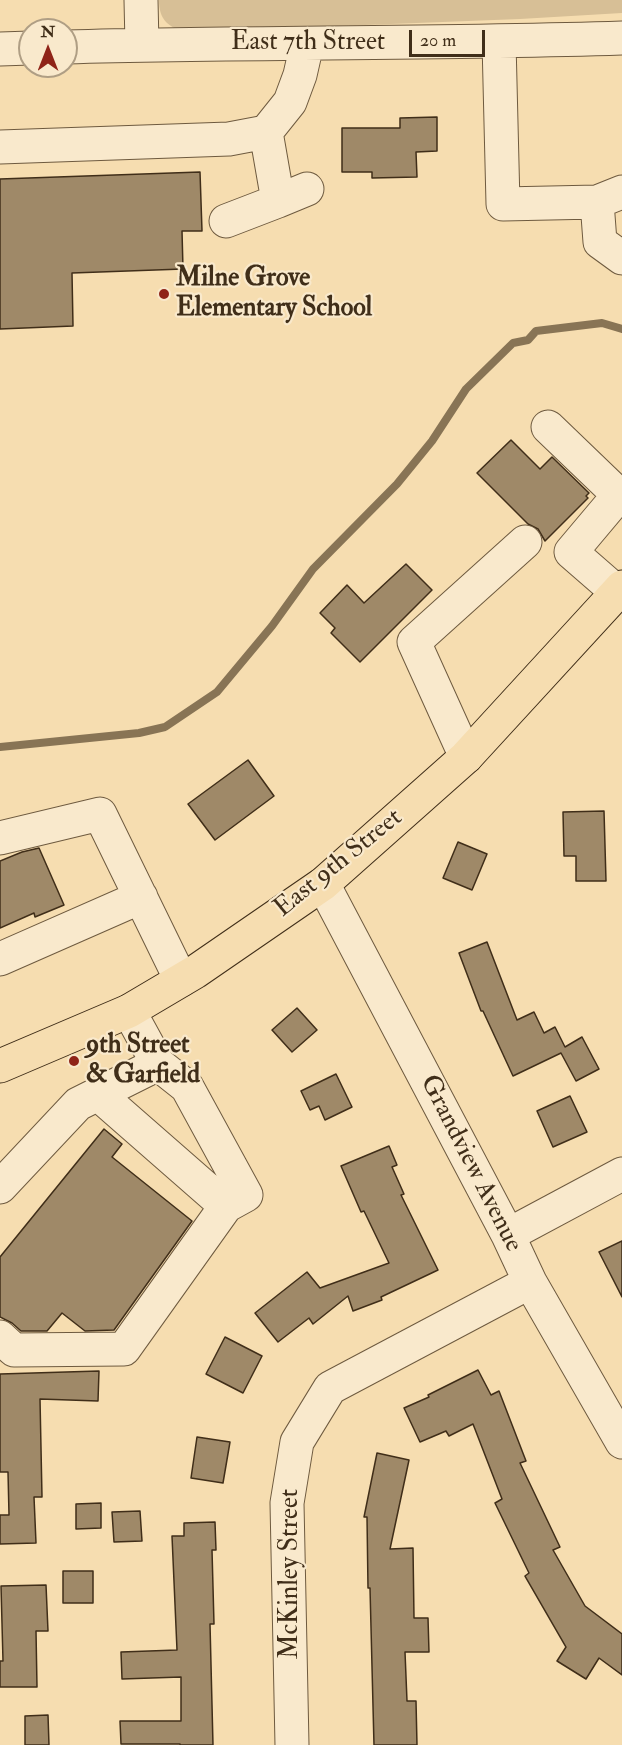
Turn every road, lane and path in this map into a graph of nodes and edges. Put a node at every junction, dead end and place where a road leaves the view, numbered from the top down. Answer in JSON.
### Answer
{"nodes":[{"id":1,"x":141,"y":0,"type":"edge"},
{"id":2,"x":622,"y":38,"type":"edge"},
{"id":3,"x":498,"y":42,"type":"junction"},
{"id":4,"x":307,"y":44,"type":"junction"},
{"id":5,"x":142,"y":45,"type":"junction"},
{"id":6,"x":78,"y":47,"type":"edge"},
{"id":7,"x":18,"y":48,"type":"edge"},
{"id":8,"x":0,"y":49,"type":"edge"},
{"id":9,"x":266,"y":132,"type":"junction"},
{"id":10,"x":0,"y":147,"type":"edge"},
{"id":11,"x":610,"y":197,"type":"edge"},
{"id":12,"x":226,"y":221,"type":"dead end"},
{"id":13,"x":622,"y":258,"type":"edge"},
{"id":14,"x":548,"y":427,"type":"dead end"},
{"id":15,"x":621,"y":496,"type":"edge"},
{"id":16,"x":525,"y":542,"type":"dead end"},
{"id":17,"x":620,"y":590,"type":"edge"},
{"id":18,"x":466,"y":757,"type":"junction"},
{"id":19,"x":0,"y":838,"type":"edge"},
{"id":20,"x":323,"y":884,"type":"junction"},
{"id":21,"x":141,"y":897,"type":"junction"},
{"id":22,"x":0,"y":959,"type":"edge"},
{"id":23,"x":181,"y":980,"type":"junction"},
{"id":24,"x":129,"y":1011,"type":"junction"},
{"id":25,"x":158,"y":1064,"type":"junction"},
{"id":26,"x":0,"y":1066,"type":"edge"},
{"id":27,"x":98,"y":1094,"type":"junction"},
{"id":28,"x":622,"y":1174,"type":"edge"},
{"id":29,"x":0,"y":1187,"type":"edge"},
{"id":30,"x":226,"y":1206,"type":"junction"},
{"id":31,"x":508,"y":1235,"type":"junction"},
{"id":32,"x":530,"y":1282,"type":"junction"},
{"id":33,"x":0,"y":1337,"type":"edge"},
{"id":34,"x":622,"y":1442,"type":"edge"},
{"id":35,"x":292,"y":1745,"type":"edge"}],
"edges":[{"from":1,"to":5,"type":"street"},
{"from":2,"to":3,"type":"street","name":"East 7th Street"},
{"from":3,"to":4,"type":"street","name":"East 7th Street"},
{"from":3,"to":11,"type":"street"},
{"from":4,"to":5,"type":"street","name":"East 7th Street"},
{"from":4,"to":9,"type":"street"},
{"from":5,"to":6,"type":"street","name":"East 7th Street"},
{"from":7,"to":8,"type":"street"},
{"from":9,"to":10,"type":"street"},
{"from":9,"to":12,"type":"street"},
{"from":11,"to":13,"type":"street"},
{"from":14,"to":15,"type":"street"},
{"from":15,"to":17,"type":"street"},
{"from":16,"to":18,"type":"street"},
{"from":17,"to":18,"type":"main road","name":"East 9th Street"},
{"from":18,"to":20,"type":"main road","name":"East 9th Street"},
{"from":19,"to":21,"type":"street"},
{"from":20,"to":23,"type":"main road","name":"East 9th Street"},
{"from":20,"to":31,"type":"street","name":"Grandview Avenue"},
{"from":21,"to":22,"type":"street"},
{"from":21,"to":23,"type":"street"},
{"from":23,"to":24,"type":"main road","name":"East 9th Street"},
{"from":24,"to":25,"type":"street"},
{"from":24,"to":26,"type":"main road","name":"East 9th Street"},
{"from":25,"to":27,"type":"street"},
{"from":25,"to":30,"type":"street"},
{"from":27,"to":29,"type":"street"},
{"from":27,"to":30,"type":"street"},
{"from":28,"to":31,"type":"street"},
{"from":30,"to":33,"type":"street"},
{"from":31,"to":32,"type":"street","name":"Grandview Avenue"},
{"from":32,"to":34,"type":"street","name":"Grandview Avenue"},
{"from":32,"to":35,"type":"street","name":"McKinley Street"}]}
